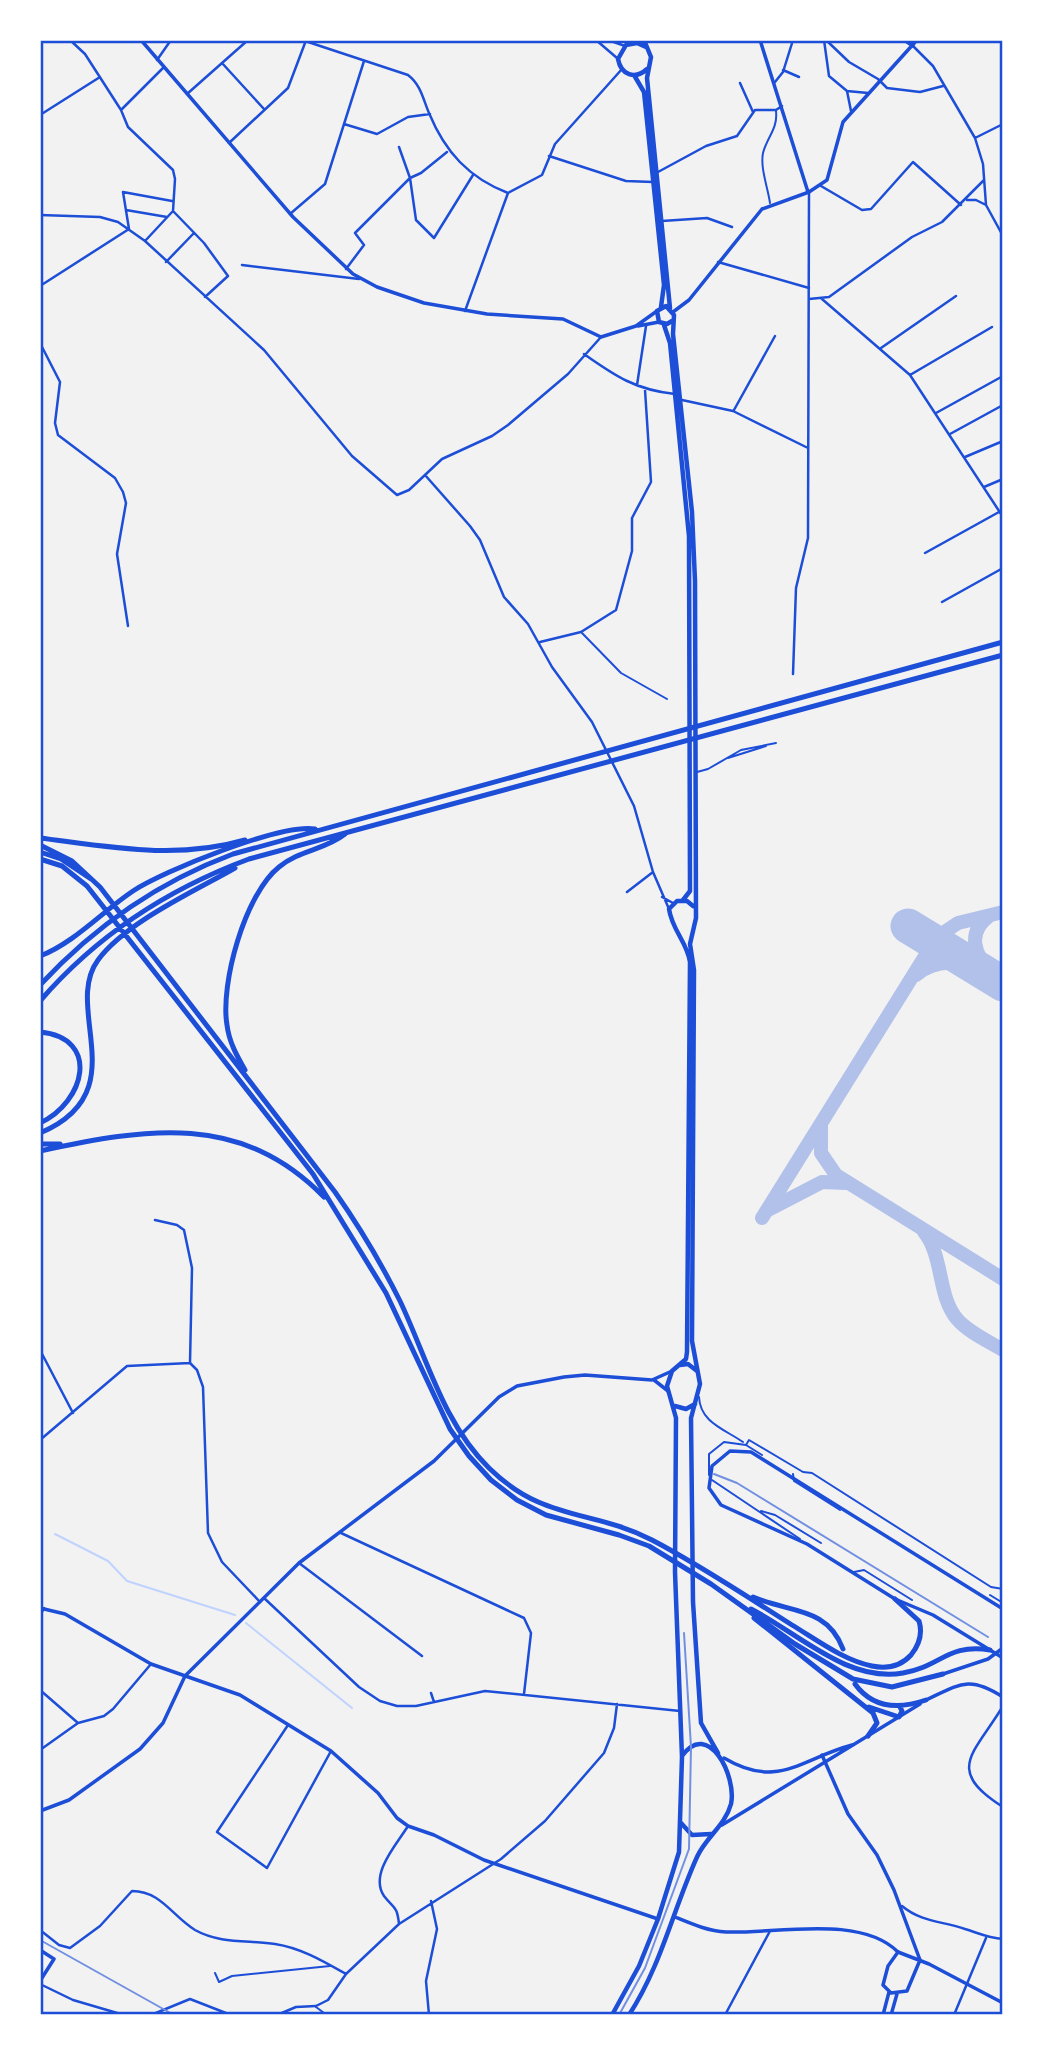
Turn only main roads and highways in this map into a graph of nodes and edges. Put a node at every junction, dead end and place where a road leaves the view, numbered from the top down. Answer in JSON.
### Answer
{"nodes":[{"id":1,"x":141,"y":40,"type":"edge"},
{"id":2,"x":644,"y":40,"type":"edge"},
{"id":3,"x":760,"y":40,"type":"edge"},
{"id":4,"x":904,"y":40,"type":"edge"},
{"id":5,"x":917,"y":40,"type":"edge"},
{"id":6,"x":628,"y":43,"type":"edge"},
{"id":7,"x":913,"y":46,"type":"junction"},
{"id":8,"x":647,"y":48,"type":"junction"},
{"id":9,"x":648,"y":68,"type":"junction"},
{"id":10,"x":634,"y":75,"type":"junction"},
{"id":11,"x":809,"y":192,"type":"junction"},
{"id":12,"x":659,"y":309,"type":"junction"},
{"id":13,"x":672,"y":310,"type":"junction"},
{"id":14,"x":672,"y":321,"type":"junction"},
{"id":15,"x":661,"y":324,"type":"junction"},
{"id":16,"x":636,"y":326,"type":"junction"},
{"id":17,"x":1003,"y":642,"type":"edge"},
{"id":18,"x":1003,"y":655,"type":"edge"},
{"id":19,"x":693,"y":705,"type":"junction"},
{"id":20,"x":694,"y":757,"type":"junction"},
{"id":21,"x":326,"y":827,"type":"junction"},
{"id":22,"x":317,"y":829,"type":"junction"},
{"id":23,"x":349,"y":831,"type":"junction"},
{"id":24,"x":40,"y":838,"type":"edge"},
{"id":25,"x":40,"y":845,"type":"edge"},
{"id":26,"x":40,"y":852,"type":"edge"},
{"id":27,"x":40,"y":859,"type":"edge"},
{"id":28,"x":249,"y":859,"type":"junction"},
{"id":29,"x":94,"y":880,"type":"junction"},
{"id":30,"x":682,"y":901,"type":"junction"},
{"id":31,"x":693,"y":906,"type":"junction"},
{"id":32,"x":692,"y":931,"type":"junction"},
{"id":33,"x":677,"y":935,"type":"junction"},
{"id":34,"x":40,"y":956,"type":"edge"},
{"id":35,"x":40,"y":985,"type":"edge"},
{"id":36,"x":40,"y":1001,"type":"edge"},
{"id":37,"x":40,"y":1032,"type":"edge"},
{"id":38,"x":251,"y":1082,"type":"junction"},
{"id":39,"x":40,"y":1123,"type":"edge"},
{"id":40,"x":40,"y":1133,"type":"edge"},
{"id":41,"x":40,"y":1144,"type":"edge"},
{"id":42,"x":74,"y":1144,"type":"junction"},
{"id":43,"x":40,"y":1151,"type":"edge"},
{"id":44,"x":336,"y":1209,"type":"junction"},
{"id":45,"x":680,"y":1365,"type":"junction"},
{"id":46,"x":672,"y":1371,"type":"junction"},
{"id":47,"x":697,"y":1372,"type":"junction"},
{"id":48,"x":653,"y":1380,"type":"junction"},
{"id":49,"x":668,"y":1391,"type":"junction"},
{"id":50,"x":698,"y":1400,"type":"junction"},
{"id":51,"x":674,"y":1406,"type":"junction"},
{"id":52,"x":732,"y":1587,"type":"junction"},
{"id":53,"x":733,"y":1599,"type":"junction"},
{"id":54,"x":895,"y":1599,"type":"junction"},
{"id":55,"x":42,"y":1608,"type":"edge"},
{"id":56,"x":1003,"y":1609,"type":"edge"},
{"id":57,"x":1003,"y":1648,"type":"edge"},
{"id":58,"x":843,"y":1649,"type":"dead end"},
{"id":59,"x":990,"y":1650,"type":"junction"},
{"id":60,"x":1003,"y":1658,"type":"edge"},
{"id":61,"x":943,"y":1674,"type":"joint"},
{"id":62,"x":185,"y":1675,"type":"junction"},
{"id":63,"x":855,"y":1684,"type":"dead end"},
{"id":64,"x":1003,"y":1697,"type":"edge"},
{"id":65,"x":926,"y":1700,"type":"junction"},
{"id":66,"x":860,"y":1703,"type":"junction"},
{"id":67,"x":900,"y":1707,"type":"junction"},
{"id":68,"x":899,"y":1717,"type":"junction"},
{"id":69,"x":868,"y":1736,"type":"junction"},
{"id":70,"x":855,"y":1744,"type":"junction"},
{"id":71,"x":718,"y":1753,"type":"junction"},
{"id":72,"x":822,"y":1755,"type":"junction"},
{"id":73,"x":682,"y":1757,"type":"junction"},
{"id":74,"x":724,"y":1758,"type":"junction"},
{"id":75,"x":827,"y":1762,"type":"junction"},
{"id":76,"x":40,"y":1811,"type":"edge"},
{"id":77,"x":680,"y":1823,"type":"junction"},
{"id":78,"x":722,"y":1825,"type":"junction"},
{"id":79,"x":715,"y":1832,"type":"junction"},
{"id":80,"x":675,"y":1917,"type":"junction"},
{"id":81,"x":658,"y":1919,"type":"junction"},
{"id":82,"x":40,"y":1950,"type":"edge"},
{"id":83,"x":898,"y":1952,"type":"junction"},
{"id":84,"x":920,"y":1960,"type":"junction"},
{"id":85,"x":40,"y":1982,"type":"edge"},
{"id":86,"x":889,"y":1992,"type":"junction"},
{"id":87,"x":897,"y":1994,"type":"junction"},
{"id":88,"x":1003,"y":2003,"type":"edge"},
{"id":89,"x":612,"y":2015,"type":"edge"},
{"id":90,"x":629,"y":2015,"type":"edge"},
{"id":91,"x":883,"y":2015,"type":"edge"},
{"id":92,"x":891,"y":2015,"type":"edge"}],
"edges":[{"from":1,"to":16,"type":"main road"},
{"from":2,"to":8,"type":"main road"},
{"from":3,"to":11,"type":"main road"},
{"from":4,"to":7,"type":"main road"},
{"from":5,"to":7,"type":"main road"},
{"from":6,"to":8,"type":"main road"},
{"from":6,"to":10,"type":"main road"},
{"from":7,"to":11,"type":"main road"},
{"from":8,"to":9,"type":"main road"},
{"from":9,"to":10,"type":"main road"},
{"from":9,"to":13,"type":"main road"},
{"from":10,"to":12,"type":"main road"},
{"from":11,"to":13,"type":"main road"},
{"from":12,"to":13,"type":"main road"},
{"from":12,"to":15,"type":"main road"},
{"from":12,"to":16,"type":"main road"},
{"from":13,"to":14,"type":"main road"},
{"from":14,"to":15,"type":"main road"},
{"from":14,"to":19,"type":"main road"},
{"from":15,"to":16,"type":"main road"},
{"from":15,"to":19,"type":"main road"},
{"from":17,"to":21,"type":"highway"},
{"from":18,"to":23,"type":"highway"},
{"from":19,"to":20,"type":"main road"},
{"from":20,"to":30,"type":"main road"},
{"from":20,"to":31,"type":"main road"},
{"from":21,"to":22,"type":"highway"},
{"from":21,"to":24,"type":"highway"},
{"from":22,"to":34,"type":"highway"},
{"from":22,"to":35,"type":"highway"},
{"from":23,"to":28,"type":"highway"},
{"from":23,"to":38,"type":"highway"},
{"from":25,"to":29,"type":"highway"},
{"from":26,"to":29,"type":"highway"},
{"from":27,"to":44,"type":"highway"},
{"from":28,"to":36,"type":"highway"},
{"from":28,"to":40,"type":"highway"},
{"from":29,"to":38,"type":"highway"},
{"from":30,"to":31,"type":"main road"},
{"from":30,"to":33,"type":"main road"},
{"from":31,"to":32,"type":"main road"},
{"from":32,"to":33,"type":"main road"},
{"from":32,"to":47,"type":"main road"},
{"from":33,"to":45,"type":"main road"},
{"from":37,"to":39,"type":"highway"},
{"from":38,"to":52,"type":"highway"},
{"from":41,"to":42,"type":"highway"},
{"from":42,"to":43,"type":"highway"},
{"from":42,"to":44,"type":"highway"},
{"from":44,"to":53,"type":"highway"},
{"from":45,"to":46,"type":"main road"},
{"from":45,"to":47,"type":"main road"},
{"from":46,"to":48,"type":"main road"},
{"from":46,"to":49,"type":"main road"},
{"from":47,"to":50,"type":"main road"},
{"from":48,"to":49,"type":"main road"},
{"from":48,"to":62,"type":"main road"},
{"from":49,"to":51,"type":"main road"},
{"from":50,"to":51,"type":"main road"},
{"from":50,"to":71,"type":"main road"},
{"from":51,"to":73,"type":"main road"},
{"from":52,"to":54,"type":"highway"},
{"from":52,"to":58,"type":"highway"},
{"from":53,"to":59,"type":"highway"},
{"from":53,"to":61,"type":"highway"},
{"from":53,"to":66,"type":"highway"},
{"from":54,"to":56,"type":"main road"},
{"from":54,"to":59,"type":"main road"},
{"from":55,"to":62,"type":"main road"},
{"from":57,"to":61,"type":"main road"},
{"from":59,"to":60,"type":"main road"},
{"from":62,"to":76,"type":"main road"},
{"from":62,"to":81,"type":"main road"},
{"from":63,"to":67,"type":"highway"},
{"from":64,"to":65,"type":"main road"},
{"from":65,"to":67,"type":"highway"},
{"from":65,"to":68,"type":"main road"},
{"from":66,"to":68,"type":"highway"},
{"from":66,"to":69,"type":"highway"},
{"from":67,"to":68,"type":"highway"},
{"from":68,"to":69,"type":"main road"},
{"from":69,"to":70,"type":"main road"},
{"from":70,"to":72,"type":"main road"},
{"from":70,"to":75,"type":"main road"},
{"from":71,"to":73,"type":"main road"},
{"from":71,"to":74,"type":"main road"},
{"from":72,"to":74,"type":"main road"},
{"from":72,"to":75,"type":"main road"},
{"from":73,"to":77,"type":"main road"},
{"from":74,"to":78,"type":"main road"},
{"from":75,"to":78,"type":"main road"},
{"from":75,"to":84,"type":"main road"},
{"from":77,"to":79,"type":"main road"},
{"from":77,"to":81,"type":"main road"},
{"from":78,"to":79,"type":"main road"},
{"from":79,"to":80,"type":"main road"},
{"from":80,"to":83,"type":"main road"},
{"from":80,"to":90,"type":"main road"},
{"from":81,"to":89,"type":"main road"},
{"from":82,"to":85,"type":"main road"},
{"from":83,"to":84,"type":"main road"},
{"from":83,"to":86,"type":"main road"},
{"from":84,"to":87,"type":"main road"},
{"from":84,"to":88,"type":"main road"},
{"from":86,"to":87,"type":"main road"},
{"from":86,"to":91,"type":"main road"},
{"from":87,"to":92,"type":"main road"}]}
